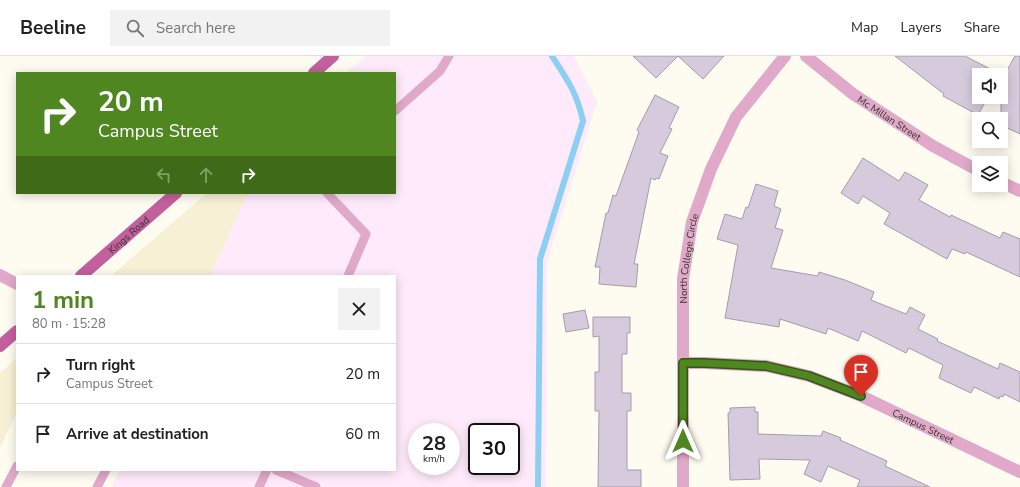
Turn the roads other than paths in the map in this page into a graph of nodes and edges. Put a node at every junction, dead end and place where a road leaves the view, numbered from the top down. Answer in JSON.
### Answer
{"nodes":[{"id":1,"x":333,"y":56,"type":"edge"},
{"id":2,"x":449,"y":56,"type":"edge"},
{"id":3,"x":785,"y":56,"type":"edge"},
{"id":4,"x":806,"y":56,"type":"edge"},
{"id":5,"x":315,"y":72,"type":"edge"},
{"id":6,"x":396,"y":110,"type":"edge"},
{"id":7,"x":972,"y":167,"type":"edge"},
{"id":8,"x":1008,"y":185,"type":"edge"},
{"id":9,"x":1020,"y":191,"type":"edge"},
{"id":10,"x":175,"y":194,"type":"edge"},
{"id":11,"x":328,"y":194,"type":"edge"},
{"id":12,"x":0,"y":275,"type":"edge"},
{"id":13,"x":82,"y":275,"type":"edge"},
{"id":14,"x":348,"y":275,"type":"edge"},
{"id":15,"x":16,"y":283,"type":"edge"},
{"id":16,"x":16,"y":332,"type":"edge"},
{"id":17,"x":0,"y":346,"type":"edge"},
{"id":18,"x":683,"y":363,"type":"junction"},
{"id":19,"x":16,"y":468,"type":"edge"},
{"id":20,"x":105,"y":471,"type":"edge"},
{"id":21,"x":267,"y":471,"type":"edge"},
{"id":22,"x":278,"y":471,"type":"edge"},
{"id":23,"x":1020,"y":472,"type":"edge"},
{"id":24,"x":6,"y":487,"type":"edge"},
{"id":25,"x":97,"y":487,"type":"edge"},
{"id":26,"x":259,"y":487,"type":"edge"},
{"id":27,"x":316,"y":487,"type":"edge"},
{"id":28,"x":683,"y":487,"type":"edge"}],
"edges":[{"from":1,"to":5,"type":"main road"},
{"from":2,"to":6,"type":"lane"},
{"from":3,"to":18,"type":"street","name":"North College Circle"},
{"from":4,"to":7,"type":"street","name":"Mc Millan Street"},
{"from":8,"to":9,"type":"street"},
{"from":10,"to":13,"type":"main road","name":"Kings Road"},
{"from":11,"to":14,"type":"lane"},
{"from":12,"to":15,"type":"street"},
{"from":16,"to":17,"type":"main road"},
{"from":18,"to":23,"type":"street","name":"Campus Street"},
{"from":18,"to":28,"type":"street","name":"North College Circle"},
{"from":19,"to":24,"type":"lane"},
{"from":20,"to":25,"type":"lane"},
{"from":21,"to":26,"type":"lane"},
{"from":22,"to":27,"type":"lane"}]}
